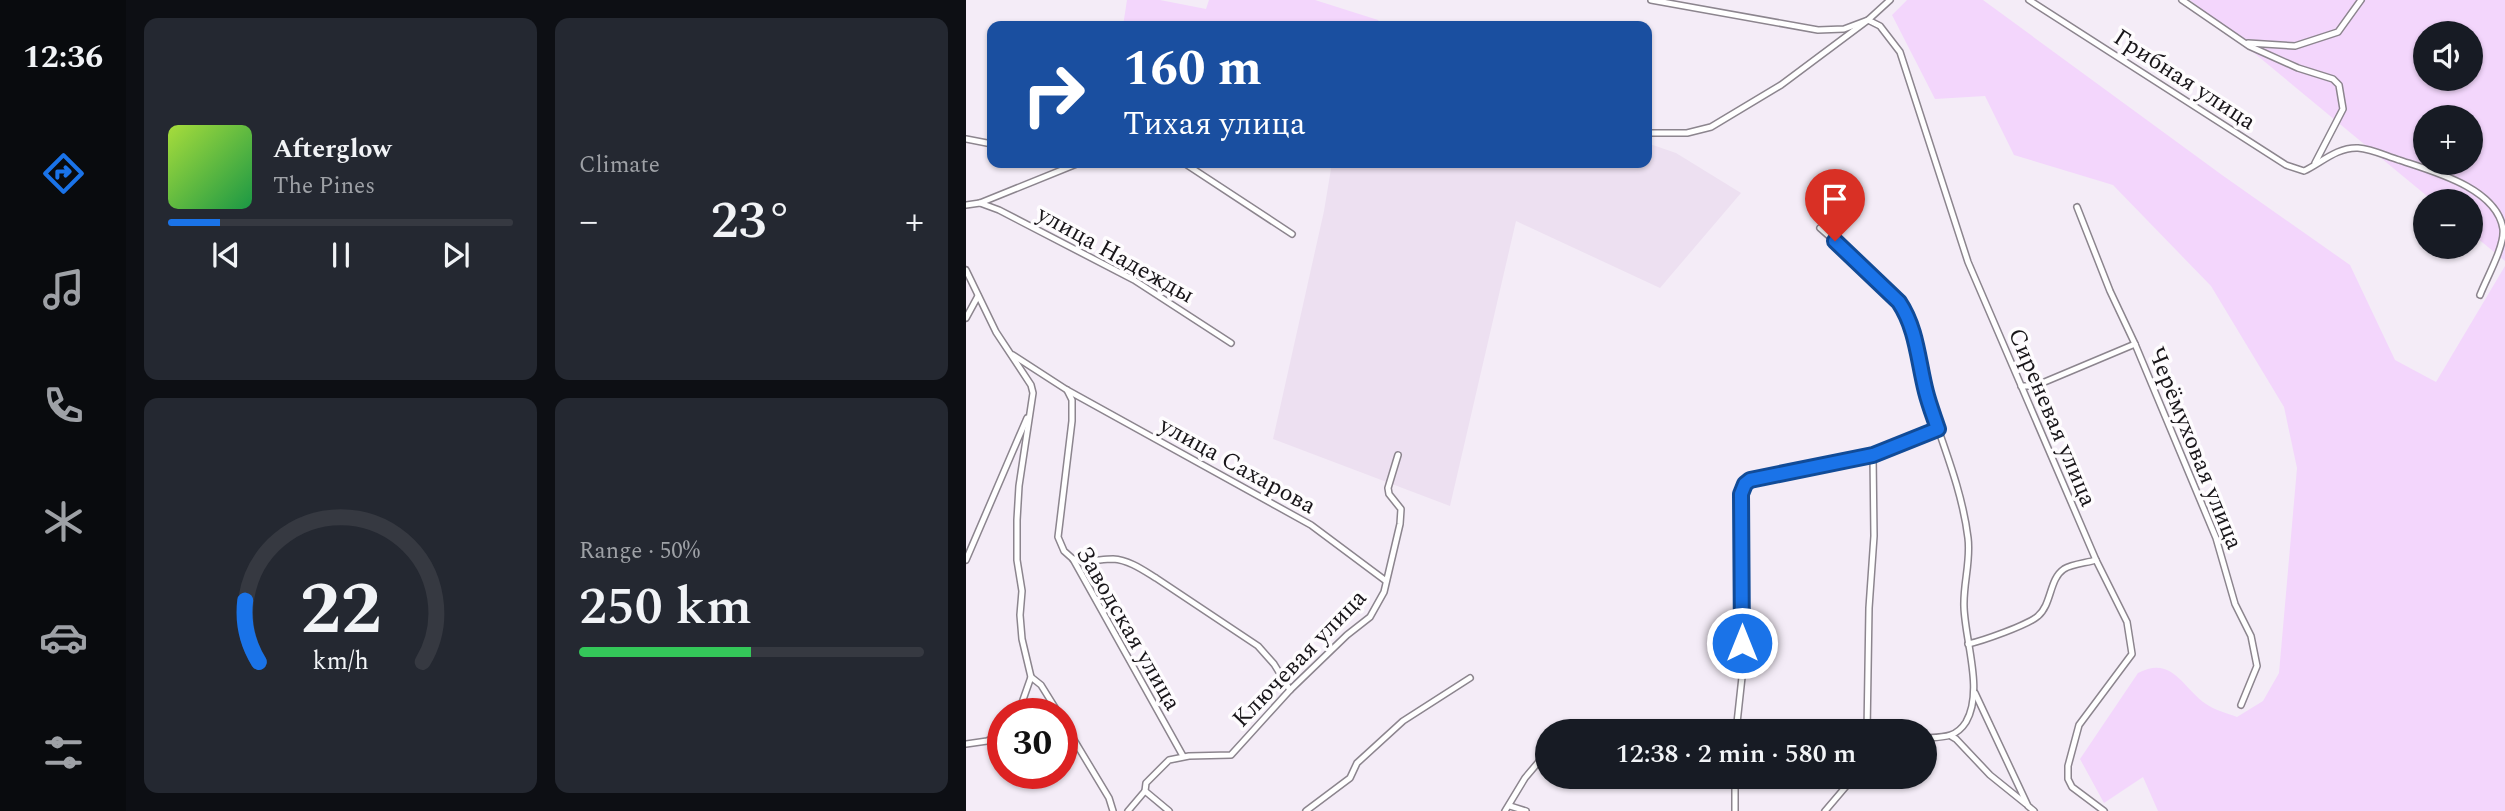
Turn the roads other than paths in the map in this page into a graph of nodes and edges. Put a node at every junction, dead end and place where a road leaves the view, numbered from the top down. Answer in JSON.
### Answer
{"nodes":[{"id":1,"x":1651,"y":0,"type":"edge"},
{"id":2,"x":1890,"y":0,"type":"edge"},
{"id":3,"x":2029,"y":0,"type":"edge"},
{"id":4,"x":2182,"y":0,"type":"edge"},
{"id":5,"x":2361,"y":0,"type":"edge"},
{"id":6,"x":1868,"y":20,"type":"junction"},
{"id":7,"x":2245,"y":43,"type":"junction"},
{"id":8,"x":1652,"y":133,"type":"edge"},
{"id":9,"x":966,"y":139,"type":"edge"},
{"id":10,"x":987,"y":143,"type":"edge"},
{"id":11,"x":2315,"y":163,"type":"junction"},
{"id":12,"x":1067,"y":168,"type":"edge"},
{"id":13,"x":1192,"y":168,"type":"edge"},
{"id":14,"x":980,"y":203,"type":"junction"},
{"id":15,"x":966,"y":205,"type":"edge"},
{"id":16,"x":2077,"y":207,"type":"dead end"},
{"id":17,"x":1820,"y":228,"type":"dead end"},
{"id":18,"x":1292,"y":234,"type":"dead end"},
{"id":19,"x":966,"y":270,"type":"edge"},
{"id":20,"x":2480,"y":295,"type":"dead end"},
{"id":21,"x":978,"y":296,"type":"junction"},
{"id":22,"x":966,"y":318,"type":"edge"},
{"id":23,"x":1231,"y":344,"type":"dead end"},
{"id":24,"x":2135,"y":344,"type":"junction"},
{"id":25,"x":1010,"y":353,"type":"junction"},
{"id":26,"x":2019,"y":384,"type":"junction"},
{"id":27,"x":1066,"y":390,"type":"junction"},
{"id":28,"x":1031,"y":409,"type":"junction"},
{"id":29,"x":1938,"y":429,"type":"junction"},
{"id":30,"x":1398,"y":455,"type":"dead end"},
{"id":31,"x":1873,"y":455,"type":"junction"},
{"id":32,"x":1073,"y":559,"type":"junction"},
{"id":33,"x":966,"y":560,"type":"edge"},
{"id":34,"x":2095,"y":560,"type":"junction"},
{"id":35,"x":1387,"y":581,"type":"junction"},
{"id":36,"x":1968,"y":644,"type":"junction"},
{"id":37,"x":1031,"y":677,"type":"junction"},
{"id":38,"x":1470,"y":678,"type":"dead end"},
{"id":39,"x":1290,"y":690,"type":"junction"},
{"id":40,"x":1974,"y":690,"type":"junction"},
{"id":41,"x":1024,"y":698,"type":"edge"},
{"id":42,"x":1049,"y":698,"type":"edge"},
{"id":43,"x":2241,"y":705,"type":"dead end"},
{"id":44,"x":1737,"y":719,"type":"edge"},
{"id":45,"x":1867,"y":719,"type":"edge"},
{"id":46,"x":1951,"y":736,"type":"junction"},
{"id":47,"x":1937,"y":737,"type":"edge"},
{"id":48,"x":987,"y":741,"type":"edge"},
{"id":49,"x":966,"y":744,"type":"edge"},
{"id":50,"x":1078,"y":747,"type":"edge"},
{"id":51,"x":1183,"y":756,"type":"junction"},
{"id":52,"x":1535,"y":766,"type":"edge"},
{"id":53,"x":1735,"y":789,"type":"edge"},
{"id":54,"x":1844,"y":789,"type":"edge"},
{"id":55,"x":1145,"y":791,"type":"junction"},
{"id":56,"x":2028,"y":806,"type":"junction"},
{"id":57,"x":1507,"y":808,"type":"edge"},
{"id":58,"x":1113,"y":811,"type":"edge"},
{"id":59,"x":1129,"y":811,"type":"edge"},
{"id":60,"x":1169,"y":811,"type":"edge"},
{"id":61,"x":1306,"y":811,"type":"edge"},
{"id":62,"x":1526,"y":811,"type":"edge"},
{"id":63,"x":1735,"y":811,"type":"edge"},
{"id":64,"x":1825,"y":811,"type":"edge"},
{"id":65,"x":2034,"y":811,"type":"edge"},
{"id":66,"x":2104,"y":811,"type":"edge"}],
"edges":[{"from":1,"to":6,"type":"street"},
{"from":2,"to":6,"type":"street"},
{"from":3,"to":11,"type":"street","name":"Грибная улица"},
{"from":4,"to":7,"type":"street"},
{"from":5,"to":7,"type":"street"},
{"from":6,"to":8,"type":"street"},
{"from":6,"to":26,"type":"street","name":"Сиреневая улица"},
{"from":7,"to":11,"type":"street"},
{"from":9,"to":10,"type":"street"},
{"from":11,"to":20,"type":"street"},
{"from":12,"to":14,"type":"street"},
{"from":13,"to":18,"type":"street"},
{"from":14,"to":15,"type":"street"},
{"from":14,"to":23,"type":"street","name":"улица Надежды"},
{"from":16,"to":24,"type":"street","name":"Черёмуховая улица"},
{"from":17,"to":29,"type":"street"},
{"from":19,"to":21,"type":"street"},
{"from":21,"to":22,"type":"street"},
{"from":21,"to":25,"type":"street"},
{"from":24,"to":26,"type":"street"},
{"from":24,"to":43,"type":"street","name":"Черёмуховая улица"},
{"from":25,"to":27,"type":"street","name":"улица Сахарова"},
{"from":25,"to":28,"type":"street"},
{"from":26,"to":34,"type":"street","name":"Сиреневая улица"},
{"from":27,"to":32,"type":"street","name":"Заводская улица"},
{"from":27,"to":35,"type":"street","name":"улица Сахарова"},
{"from":28,"to":33,"type":"street"},
{"from":28,"to":37,"type":"street"},
{"from":29,"to":31,"type":"street"},
{"from":29,"to":36,"type":"street"},
{"from":30,"to":35,"type":"street","name":"Ключевая улица"},
{"from":31,"to":44,"type":"street"},
{"from":31,"to":45,"type":"street"},
{"from":32,"to":39,"type":"street"},
{"from":32,"to":51,"type":"street","name":"Заводская улица"},
{"from":34,"to":36,"type":"street"},
{"from":34,"to":66,"type":"street","name":"Сиреневая улица"},
{"from":35,"to":39,"type":"street","name":"Ключевая улица"},
{"from":36,"to":40,"type":"street"},
{"from":37,"to":41,"type":"street"},
{"from":37,"to":42,"type":"street"},
{"from":38,"to":61,"type":"street"},
{"from":39,"to":51,"type":"street","name":"Ключевая улица"},
{"from":40,"to":46,"type":"street"},
{"from":40,"to":56,"type":"street"},
{"from":46,"to":47,"type":"street"},
{"from":46,"to":56,"type":"street"},
{"from":48,"to":49,"type":"street"},
{"from":50,"to":58,"type":"street"},
{"from":51,"to":55,"type":"street"},
{"from":52,"to":57,"type":"street"},
{"from":53,"to":63,"type":"street"},
{"from":54,"to":64,"type":"street"},
{"from":55,"to":59,"type":"street"},
{"from":55,"to":60,"type":"street"},
{"from":56,"to":65,"type":"street"},
{"from":57,"to":62,"type":"street"}]}
